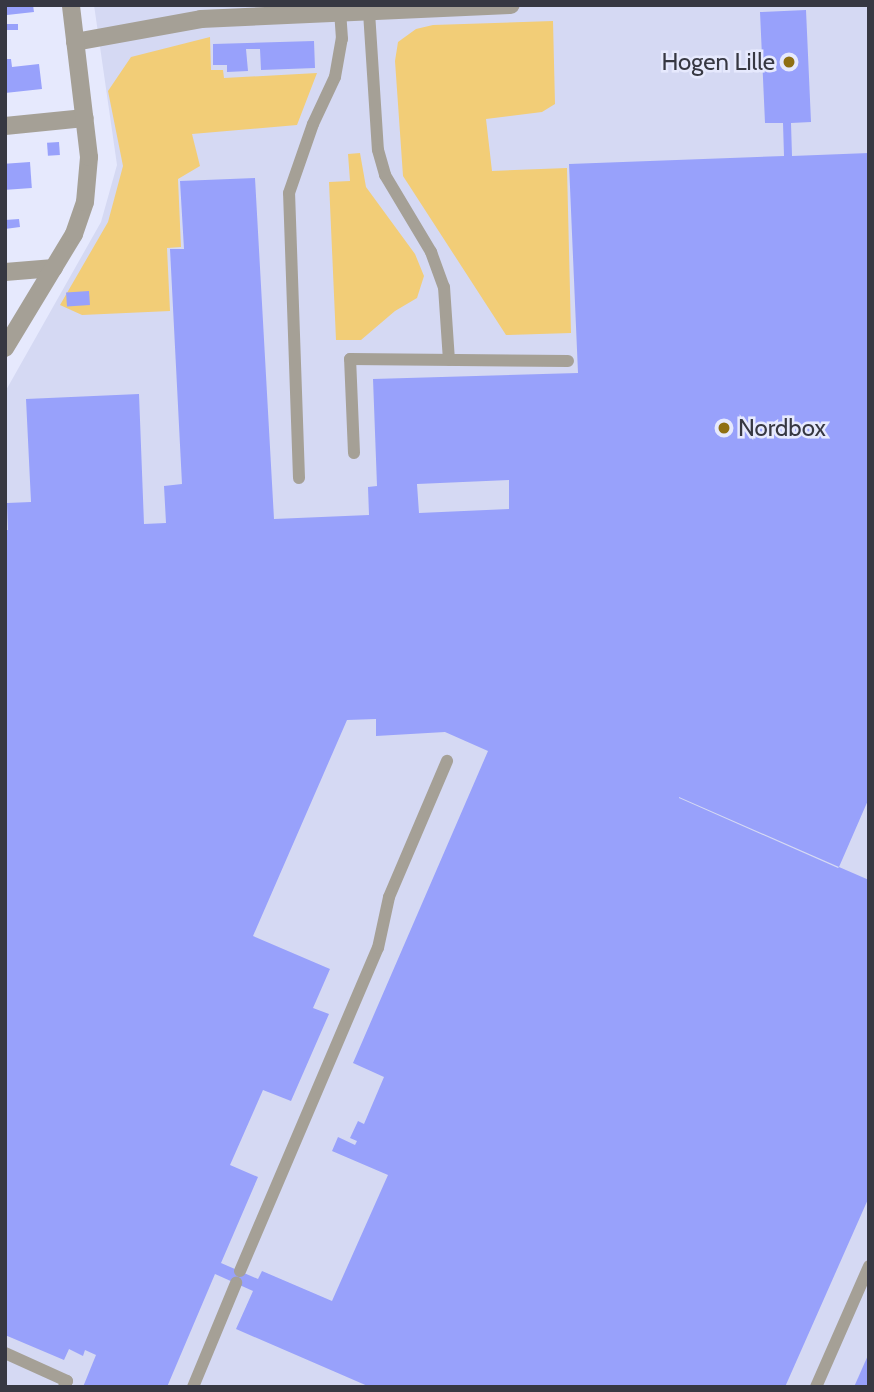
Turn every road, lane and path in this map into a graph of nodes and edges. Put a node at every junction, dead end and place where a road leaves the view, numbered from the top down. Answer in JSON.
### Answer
{"nodes":[{"id":1,"x":71,"y":5,"type":"edge"},
{"id":2,"x":511,"y":5,"type":"edge"},
{"id":3,"x":369,"y":12,"type":"junction"},
{"id":4,"x":340,"y":13,"type":"junction"},
{"id":5,"x":75,"y":43,"type":"junction"},
{"id":6,"x":85,"y":118,"type":"junction"},
{"id":7,"x":5,"y":126,"type":"edge"},
{"id":8,"x":54,"y":268,"type":"junction"},
{"id":9,"x":5,"y":272,"type":"edge"},
{"id":10,"x":5,"y":348,"type":"edge"},
{"id":11,"x":449,"y":360,"type":"junction"},
{"id":12,"x":568,"y":361,"type":"dead end"},
{"id":13,"x":354,"y":453,"type":"dead end"},
{"id":14,"x":299,"y":478,"type":"dead end"},
{"id":15,"x":447,"y":761,"type":"dead end"},
{"id":16,"x":869,"y":1266,"type":"edge"},
{"id":17,"x":5,"y":1353,"type":"edge"},
{"id":18,"x":64,"y":1387,"type":"edge"},
{"id":19,"x":193,"y":1387,"type":"edge"},
{"id":20,"x":816,"y":1387,"type":"edge"}],
"edges":[{"from":1,"to":5,"type":"street"},
{"from":2,"to":3,"type":"street"},
{"from":3,"to":4,"type":"street"},
{"from":3,"to":11,"type":"lane"},
{"from":4,"to":5,"type":"street"},
{"from":4,"to":14,"type":"lane"},
{"from":5,"to":6,"type":"street"},
{"from":6,"to":7,"type":"street"},
{"from":6,"to":8,"type":"street"},
{"from":8,"to":9,"type":"street"},
{"from":8,"to":10,"type":"street"},
{"from":11,"to":12,"type":"lane"},
{"from":11,"to":13,"type":"lane"},
{"from":15,"to":19,"type":"lane"},
{"from":16,"to":20,"type":"lane"},
{"from":17,"to":18,"type":"lane"}]}
